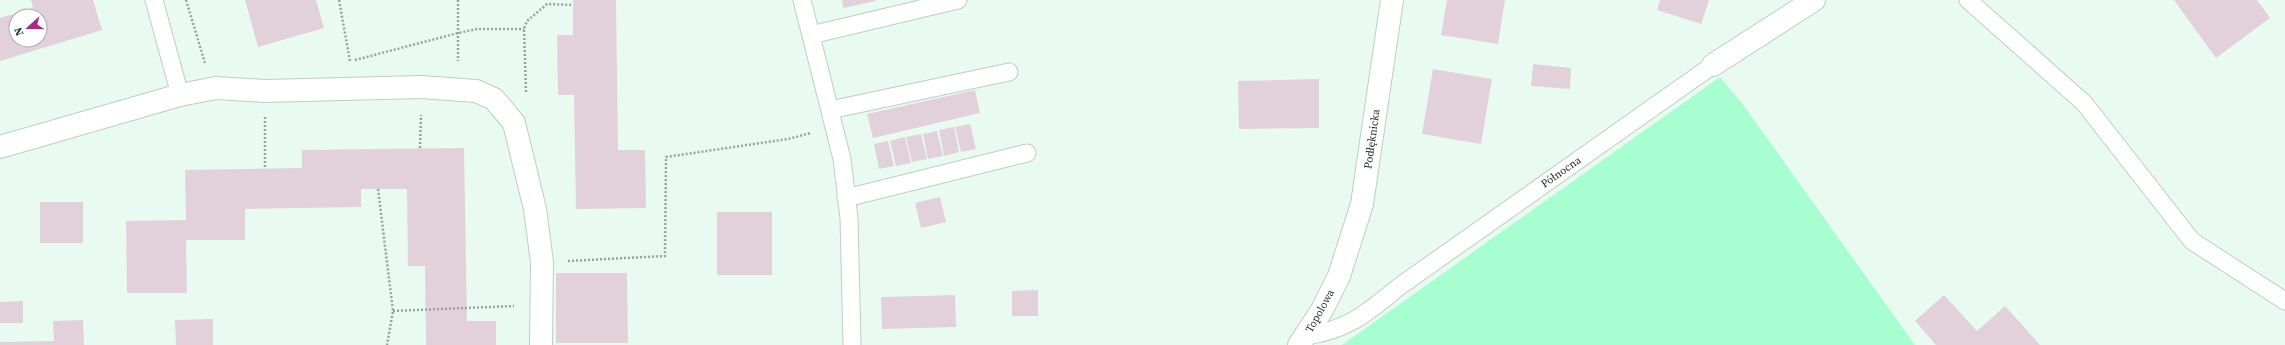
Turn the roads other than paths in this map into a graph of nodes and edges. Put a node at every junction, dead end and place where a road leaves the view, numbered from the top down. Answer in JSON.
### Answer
{"nodes":[{"id":1,"x":154,"y":0,"type":"edge"},
{"id":2,"x":802,"y":0,"type":"edge"},
{"id":3,"x":958,"y":0,"type":"edge"},
{"id":4,"x":1392,"y":0,"type":"edge"},
{"id":5,"x":1814,"y":0,"type":"edge"},
{"id":6,"x":1968,"y":0,"type":"edge"},
{"id":7,"x":811,"y":35,"type":"junction"},
{"id":8,"x":1713,"y":65,"type":"joint"},
{"id":9,"x":1009,"y":72,"type":"dead end"},
{"id":10,"x":180,"y":95,"type":"junction"},
{"id":11,"x":830,"y":110,"type":"junction"},
{"id":12,"x":0,"y":147,"type":"edge"},
{"id":13,"x":1027,"y":153,"type":"dead end"},
{"id":14,"x":846,"y":198,"type":"junction"},
{"id":15,"x":1339,"y":276,"type":"joint"},
{"id":16,"x":2285,"y":301,"type":"edge"},
{"id":17,"x":1303,"y":340,"type":"edge"},
{"id":18,"x":541,"y":345,"type":"edge"},
{"id":19,"x":852,"y":345,"type":"edge"}],
"edges":[{"from":1,"to":10,"type":"lane"},
{"from":2,"to":7,"type":"lane"},
{"from":3,"to":7,"type":"lane"},
{"from":4,"to":15,"type":"street","name":"Podłęknicka"},
{"from":5,"to":8,"type":"street","name":"Północna"},
{"from":6,"to":16,"type":"lane"},
{"from":7,"to":11,"type":"lane"},
{"from":8,"to":17,"type":"lane","name":"Północna"},
{"from":9,"to":11,"type":"lane"},
{"from":10,"to":12,"type":"street"},
{"from":10,"to":18,"type":"street"},
{"from":11,"to":14,"type":"lane"},
{"from":13,"to":14,"type":"lane"},
{"from":14,"to":19,"type":"lane"},
{"from":15,"to":17,"type":"street","name":"Topolowa"}]}
